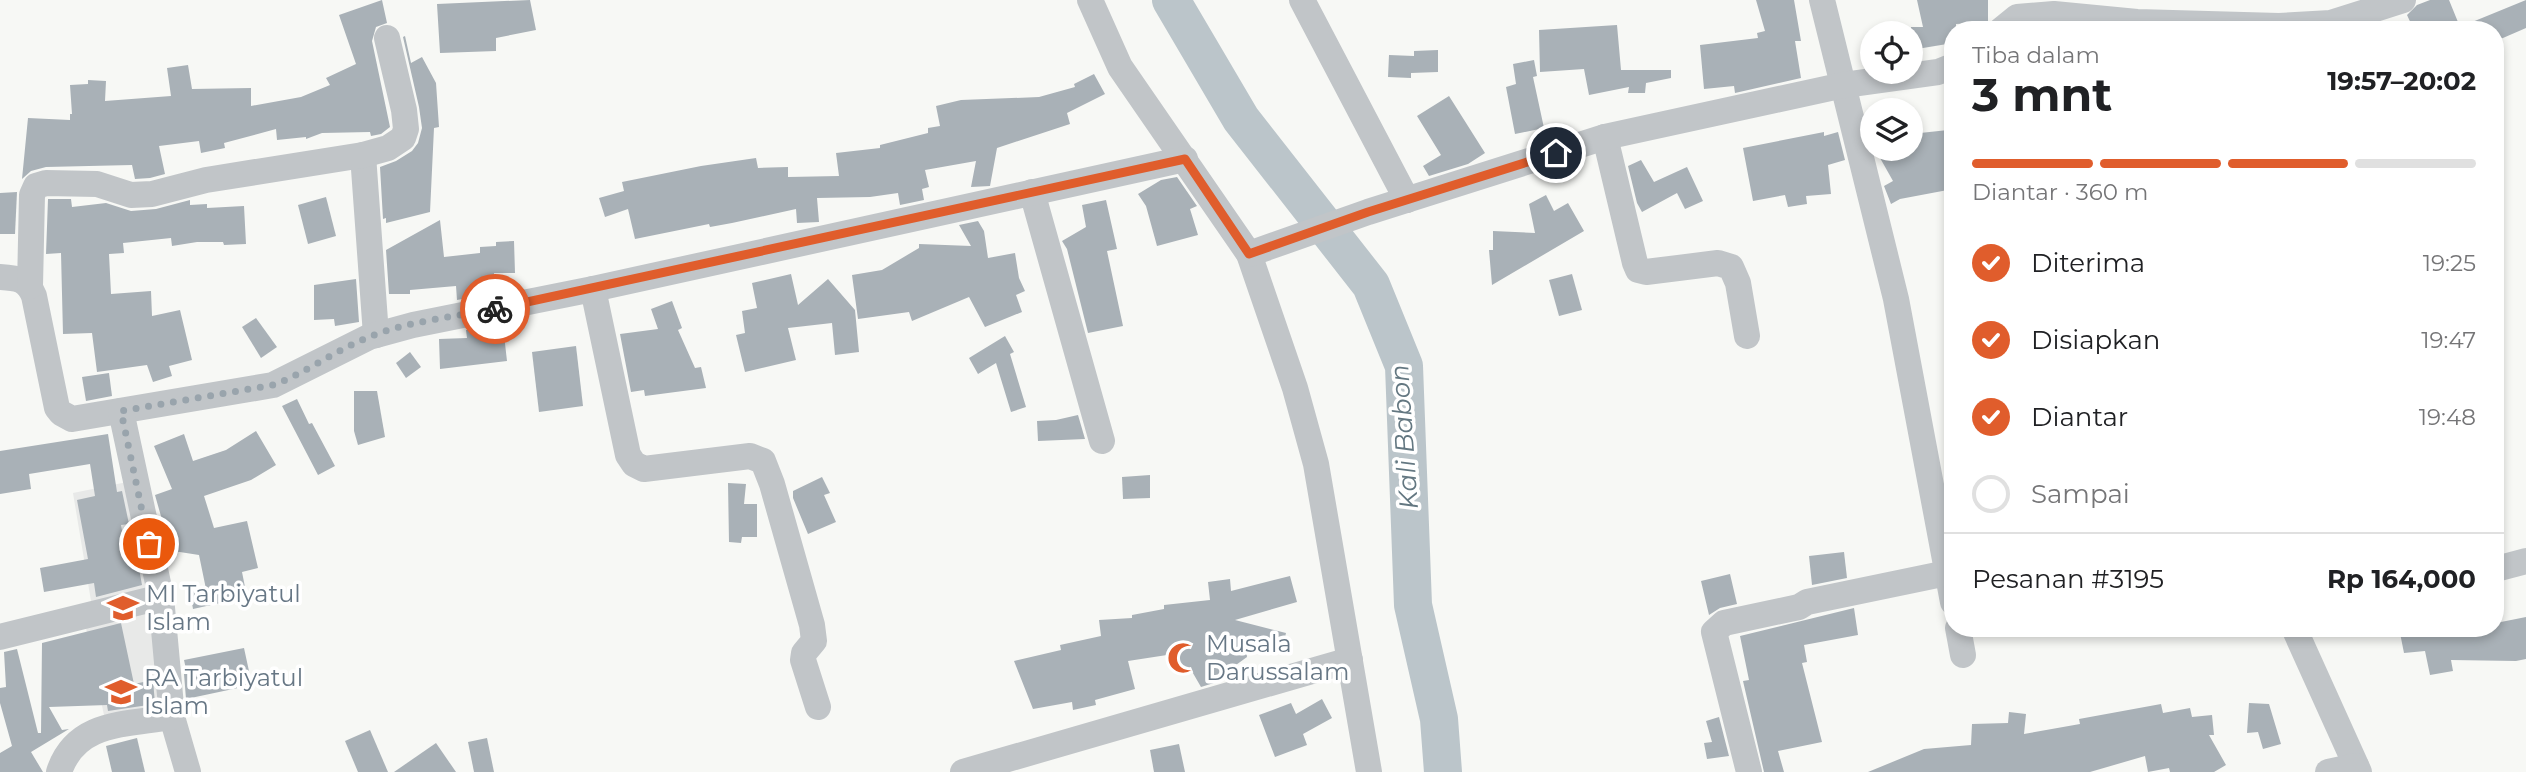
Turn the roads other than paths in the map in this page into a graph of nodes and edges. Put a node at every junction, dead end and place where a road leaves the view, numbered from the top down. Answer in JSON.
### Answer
{"nodes":[{"id":1,"x":1090,"y":0,"type":"edge"},
{"id":2,"x":1303,"y":0,"type":"edge"},
{"id":3,"x":1822,"y":0,"type":"edge"},
{"id":4,"x":2401,"y":0,"type":"edge"},
{"id":5,"x":2353,"y":8,"type":"edge"},
{"id":6,"x":2013,"y":21,"type":"edge"},
{"id":7,"x":2103,"y":21,"type":"edge"},
{"id":8,"x":2334,"y":21,"type":"edge"},
{"id":9,"x":387,"y":38,"type":"dead end"},
{"id":10,"x":1944,"y":70,"type":"edge"},
{"id":11,"x":1844,"y":85,"type":"junction"},
{"id":12,"x":1605,"y":137,"type":"junction"},
{"id":13,"x":363,"y":155,"type":"junction"},
{"id":14,"x":1185,"y":159,"type":"junction"},
{"id":15,"x":1032,"y":192,"type":"junction"},
{"id":16,"x":1407,"y":200,"type":"junction"},
{"id":17,"x":1258,"y":251,"type":"junction"},
{"id":18,"x":0,"y":276,"type":"edge"},
{"id":19,"x":30,"y":286,"type":"junction"},
{"id":20,"x":593,"y":289,"type":"junction"},
{"id":21,"x":376,"y":335,"type":"junction"},
{"id":22,"x":1746,"y":336,"type":"dead end"},
{"id":23,"x":121,"y":411,"type":"junction"},
{"id":24,"x":1102,"y":442,"type":"dead end"},
{"id":25,"x":1941,"y":476,"type":"edge"},
{"id":26,"x":1944,"y":524,"type":"edge"},
{"id":27,"x":2526,"y":561,"type":"edge"},
{"id":28,"x":2504,"y":567,"type":"edge"},
{"id":29,"x":1944,"y":574,"type":"edge"},
{"id":30,"x":161,"y":597,"type":"junction"},
{"id":31,"x":0,"y":636,"type":"edge"},
{"id":32,"x":1960,"y":637,"type":"edge"},
{"id":33,"x":2298,"y":637,"type":"edge"},
{"id":34,"x":1963,"y":655,"type":"dead end"},
{"id":35,"x":1350,"y":660,"type":"junction"},
{"id":36,"x":818,"y":707,"type":"dead end"},
{"id":37,"x":172,"y":717,"type":"junction"},
{"id":38,"x":2358,"y":769,"type":"edge"},
{"id":39,"x":59,"y":772,"type":"edge"},
{"id":40,"x":188,"y":772,"type":"edge"},
{"id":41,"x":962,"y":772,"type":"edge"},
{"id":42,"x":1369,"y":772,"type":"edge"},
{"id":43,"x":1749,"y":772,"type":"edge"},
{"id":44,"x":2328,"y":772,"type":"edge"}],
"edges":[{"from":1,"to":14,"type":"street"},
{"from":2,"to":16,"type":"street"},
{"from":3,"to":11,"type":"street"},
{"from":4,"to":5,"type":"street"},
{"from":5,"to":8,"type":"street"},
{"from":6,"to":7,"type":"street"},
{"from":9,"to":13,"type":"street"},
{"from":10,"to":11,"type":"street"},
{"from":11,"to":12,"type":"street"},
{"from":11,"to":25,"type":"street"},
{"from":12,"to":16,"type":"street"},
{"from":12,"to":22,"type":"street"},
{"from":13,"to":19,"type":"street"},
{"from":13,"to":21,"type":"street"},
{"from":14,"to":15,"type":"street"},
{"from":14,"to":17,"type":"street"},
{"from":15,"to":20,"type":"street"},
{"from":15,"to":24,"type":"street"},
{"from":16,"to":17,"type":"street"},
{"from":17,"to":35,"type":"street"},
{"from":18,"to":19,"type":"street"},
{"from":19,"to":23,"type":"street"},
{"from":20,"to":21,"type":"street"},
{"from":20,"to":36,"type":"street"},
{"from":21,"to":23,"type":"street"},
{"from":23,"to":30,"type":"street"},
{"from":25,"to":26,"type":"street"},
{"from":27,"to":28,"type":"street"},
{"from":29,"to":43,"type":"street"},
{"from":30,"to":31,"type":"street"},
{"from":30,"to":37,"type":"street"},
{"from":32,"to":34,"type":"street"},
{"from":33,"to":38,"type":"street"},
{"from":35,"to":41,"type":"street"},
{"from":35,"to":42,"type":"street"},
{"from":37,"to":39,"type":"street"},
{"from":37,"to":40,"type":"street"},
{"from":38,"to":44,"type":"street"}]}
